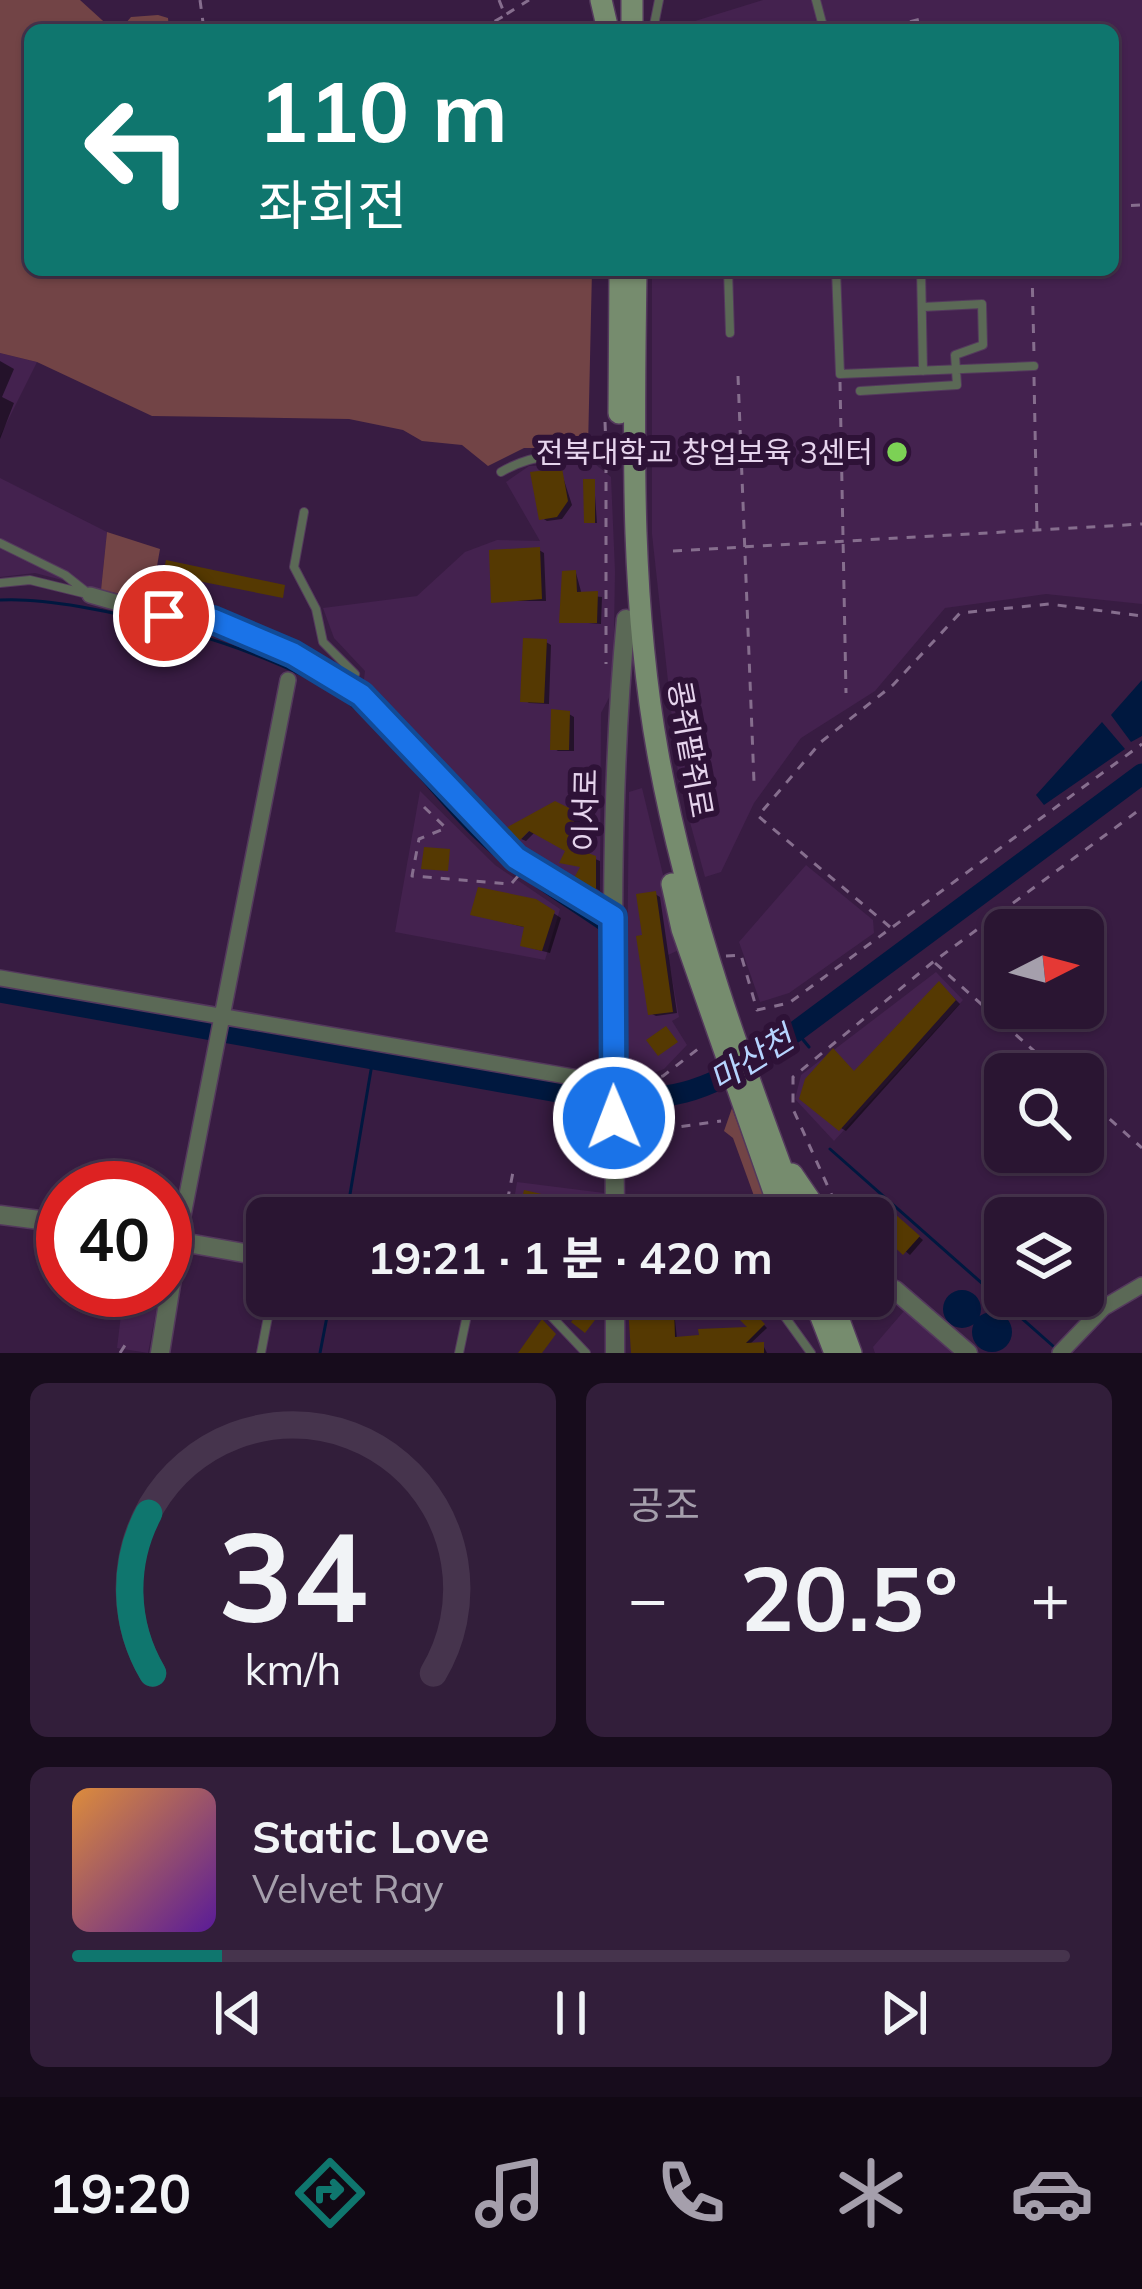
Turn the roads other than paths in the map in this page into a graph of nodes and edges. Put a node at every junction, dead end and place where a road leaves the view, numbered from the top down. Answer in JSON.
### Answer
{"nodes":[{"id":1,"x":620,"y":276,"type":"edge"},
{"id":2,"x":635,"y":276,"type":"edge"},
{"id":3,"x":728,"y":276,"type":"edge"},
{"id":4,"x":836,"y":276,"type":"edge"},
{"id":5,"x":920,"y":276,"type":"edge"},
{"id":6,"x":923,"y":307,"type":"junction"},
{"id":7,"x":730,"y":333,"type":"dead end"},
{"id":8,"x":1034,"y":367,"type":"road end"},
{"id":9,"x":956,"y":370,"type":"junction"},
{"id":10,"x":923,"y":371,"type":"junction"},
{"id":11,"x":860,"y":391,"type":"dead end"},
{"id":12,"x":613,"y":457,"type":"junction"},
{"id":13,"x":501,"y":472,"type":"dead end"},
{"id":14,"x":304,"y":512,"type":"dead end"},
{"id":15,"x":0,"y":543,"type":"edge"},
{"id":16,"x":0,"y":583,"type":"edge"},
{"id":17,"x":90,"y":595,"type":"junction"},
{"id":18,"x":626,"y":619,"type":"junction"},
{"id":19,"x":288,"y":680,"type":"dead end"},
{"id":20,"x":346,"y":686,"type":"junction"},
{"id":21,"x":613,"y":917,"type":"junction"},
{"id":22,"x":0,"y":978,"type":"edge"},
{"id":23,"x":223,"y":1022,"type":"junction"},
{"id":24,"x":729,"y":1043,"type":"junction"},
{"id":25,"x":608,"y":1084,"type":"junction"},
{"id":26,"x":747,"y":1098,"type":"junction"},
{"id":27,"x":191,"y":1161,"type":"edge"},
{"id":28,"x":779,"y":1162,"type":"junction"},
{"id":29,"x":615,"y":1197,"type":"edge"},
{"id":30,"x":777,"y":1197,"type":"edge"},
{"id":31,"x":792,"y":1197,"type":"edge"},
{"id":32,"x":806,"y":1197,"type":"edge"},
{"id":33,"x":0,"y":1215,"type":"edge"},
{"id":34,"x":36,"y":1220,"type":"edge"},
{"id":35,"x":192,"y":1244,"type":"edge"},
{"id":36,"x":246,"y":1253,"type":"edge"},
{"id":37,"x":1142,"y":1285,"type":"edge"},
{"id":38,"x":894,"y":1293,"type":"edge"},
{"id":39,"x":164,"y":1317,"type":"edge"},
{"id":40,"x":268,"y":1317,"type":"edge"},
{"id":41,"x":467,"y":1317,"type":"edge"},
{"id":42,"x":549,"y":1317,"type":"edge"},
{"id":43,"x":615,"y":1317,"type":"edge"},
{"id":44,"x":785,"y":1317,"type":"edge"},
{"id":45,"x":821,"y":1317,"type":"edge"},
{"id":46,"x":838,"y":1317,"type":"edge"},
{"id":47,"x":575,"y":1350,"type":"edge"},
{"id":48,"x":160,"y":1353,"type":"edge"},
{"id":49,"x":261,"y":1353,"type":"edge"},
{"id":50,"x":459,"y":1353,"type":"edge"},
{"id":51,"x":586,"y":1353,"type":"edge"},
{"id":52,"x":615,"y":1353,"type":"edge"},
{"id":53,"x":811,"y":1353,"type":"edge"},
{"id":54,"x":835,"y":1353,"type":"edge"},
{"id":55,"x":851,"y":1353,"type":"edge"},
{"id":56,"x":968,"y":1353,"type":"edge"},
{"id":57,"x":1060,"y":1353,"type":"edge"}],
"edges":[{"from":1,"to":12,"type":"main road","name":"콩쥐팥쥐로"},
{"from":2,"to":24,"type":"main road","name":"콩쥐팥쥐로"},
{"from":3,"to":7,"type":"lane"},
{"from":4,"to":10,"type":"lane"},
{"from":5,"to":6,"type":"lane"},
{"from":6,"to":9,"type":"lane"},
{"from":6,"to":10,"type":"lane"},
{"from":8,"to":9,"type":"lane"},
{"from":9,"to":10,"type":"lane"},
{"from":9,"to":11,"type":"lane"},
{"from":12,"to":13,"type":"lane"},
{"from":12,"to":18,"type":"main road","name":"콩쥐팥쥐로"},
{"from":14,"to":20,"type":"lane"},
{"from":15,"to":17,"type":"lane"},
{"from":16,"to":17,"type":"lane"},
{"from":17,"to":20,"type":"street"},
{"from":18,"to":21,"type":"street","name":"이서로"},
{"from":18,"to":24,"type":"main road","name":"콩쥐팥쥐로"},
{"from":19,"to":23,"type":"street"},
{"from":20,"to":21,"type":"street"},
{"from":21,"to":25,"type":"street","name":"이서로"},
{"from":22,"to":23,"type":"street"},
{"from":23,"to":25,"type":"street"},
{"from":23,"to":27,"type":"street"},
{"from":24,"to":26,"type":"main road","name":"콩쥐팥쥐로"},
{"from":25,"to":29,"type":"street","name":"이서로"},
{"from":26,"to":28,"type":"main road","name":"콩쥐팥쥐로"},
{"from":26,"to":30,"type":"main road","name":"콩쥐팥쥐로"},
{"from":28,"to":31,"type":"main road","name":"콩쥐팥쥐로"},
{"from":28,"to":32,"type":"main road"},
{"from":33,"to":34,"type":"street"},
{"from":35,"to":36,"type":"street"},
{"from":37,"to":57,"type":"street"},
{"from":38,"to":56,"type":"street"},
{"from":39,"to":48,"type":"street"},
{"from":40,"to":49,"type":"lane"},
{"from":41,"to":50,"type":"lane"},
{"from":42,"to":47,"type":"lane"},
{"from":43,"to":52,"type":"street"},
{"from":44,"to":53,"type":"lane"},
{"from":45,"to":54,"type":"main road"},
{"from":46,"to":55,"type":"main road"},
{"from":47,"to":51,"type":"lane"}]}
